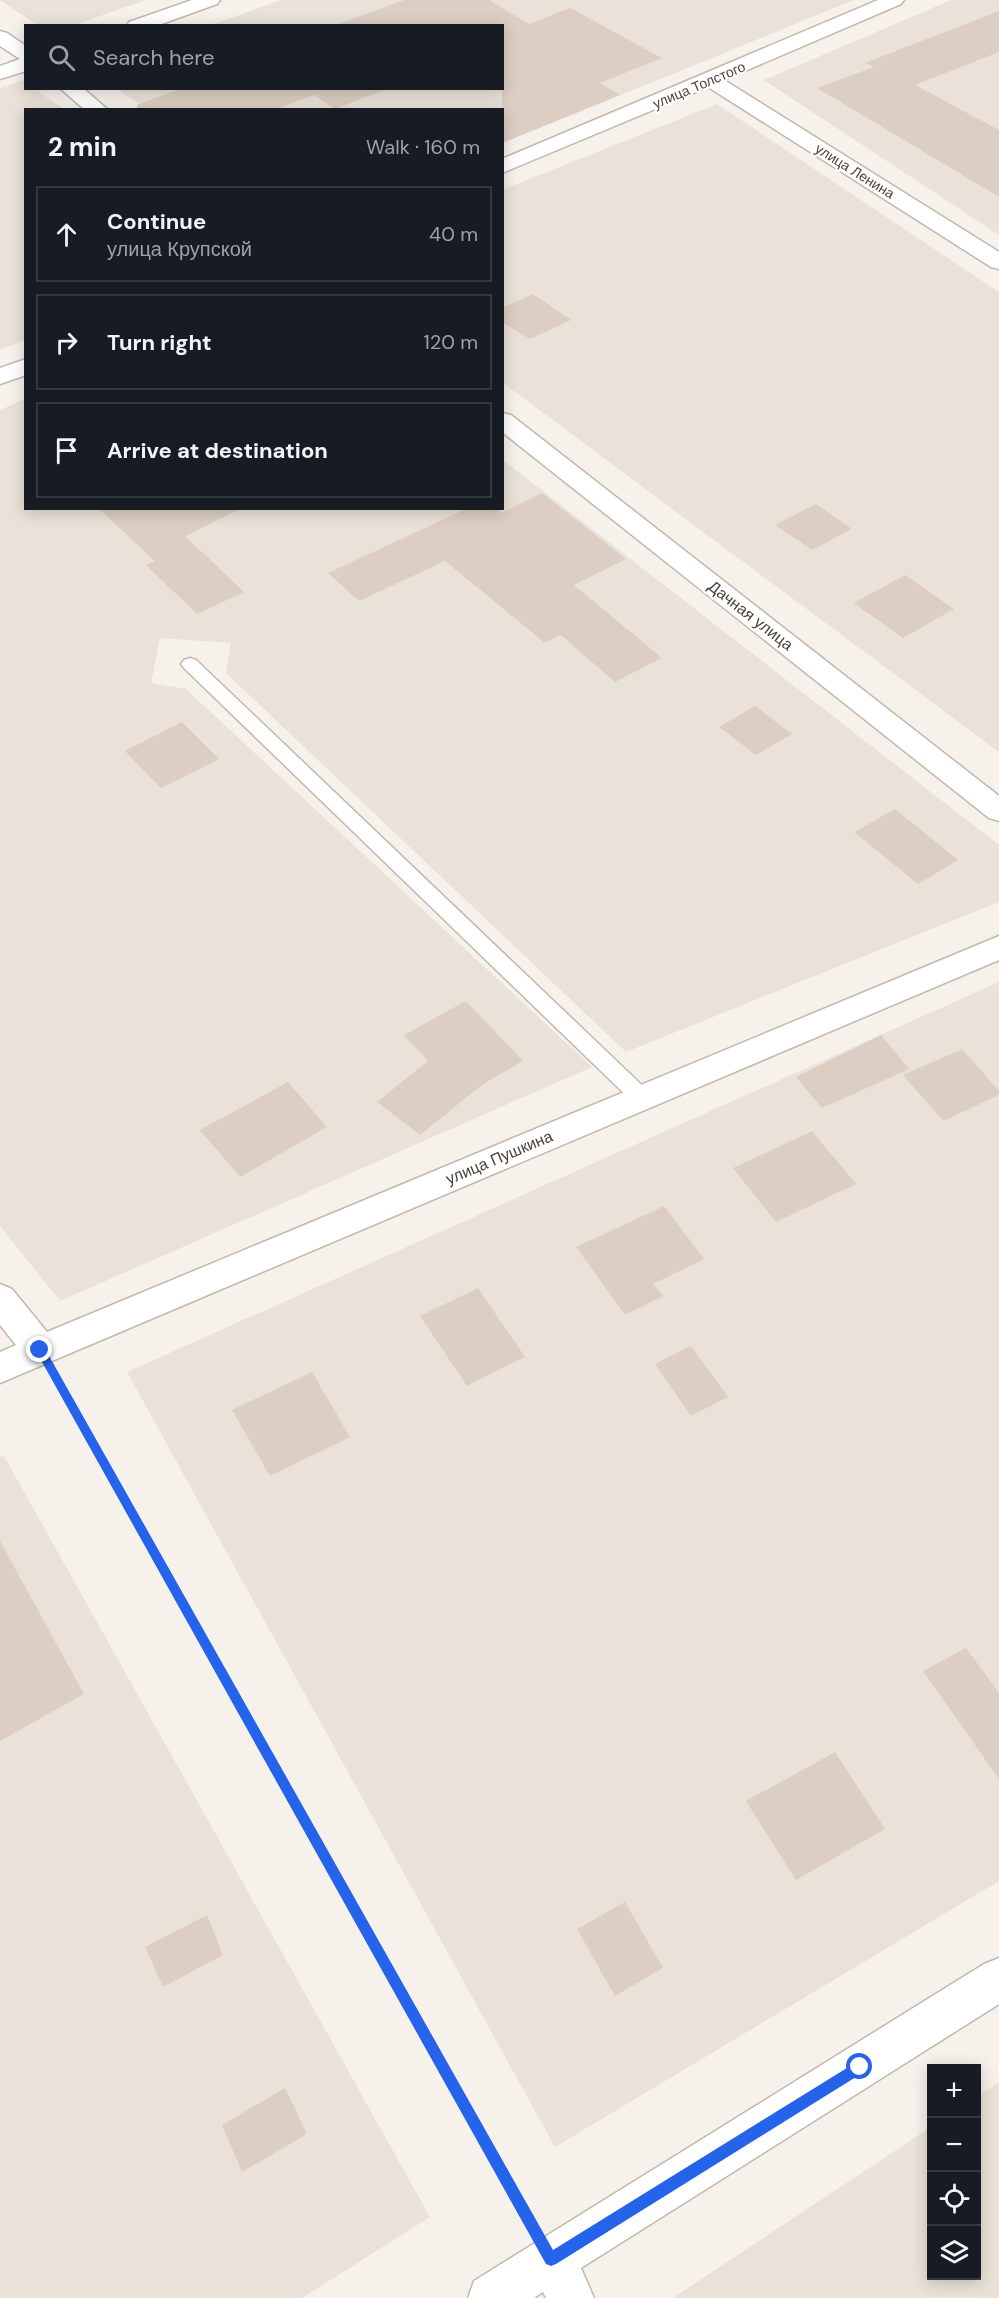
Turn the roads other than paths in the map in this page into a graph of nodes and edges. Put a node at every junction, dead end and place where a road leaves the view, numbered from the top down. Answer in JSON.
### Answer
{"nodes":[{"id":1,"x":210,"y":0,"type":"edge"},
{"id":2,"x":894,"y":0,"type":"edge"},
{"id":3,"x":142,"y":24,"type":"edge"},
{"id":4,"x":0,"y":37,"type":"edge"},
{"id":5,"x":24,"y":54,"type":"edge"},
{"id":6,"x":24,"y":65,"type":"edge"},
{"id":7,"x":0,"y":73,"type":"edge"},
{"id":8,"x":711,"y":80,"type":"junction"},
{"id":9,"x":73,"y":90,"type":"edge"},
{"id":10,"x":95,"y":108,"type":"edge"},
{"id":11,"x":504,"y":166,"type":"edge"},
{"id":12,"x":999,"y":262,"type":"edge"},
{"id":13,"x":24,"y":367,"type":"edge"},
{"id":14,"x":0,"y":377,"type":"edge"},
{"id":15,"x":504,"y":422,"type":"edge"},
{"id":16,"x":190,"y":664,"type":"dead end"},
{"id":17,"x":999,"y":811,"type":"edge"},
{"id":18,"x":999,"y":946,"type":"edge"},
{"id":19,"x":641,"y":1097,"type":"junction"},
{"id":20,"x":0,"y":1299,"type":"edge"},
{"id":21,"x":40,"y":1350,"type":"junction"},
{"id":22,"x":0,"y":1368,"type":"edge"},
{"id":23,"x":999,"y":1979,"type":"edge"},
{"id":24,"x":561,"y":2279,"type":"edge"},
{"id":25,"x":491,"y":2298,"type":"edge"}],
"edges":[{"from":1,"to":3,"type":"street"},
{"from":2,"to":8,"type":"street","name":"улица Толстого"},
{"from":4,"to":5,"type":"street"},
{"from":6,"to":7,"type":"street"},
{"from":8,"to":11,"type":"street","name":"улица Толстого"},
{"from":8,"to":12,"type":"street","name":"улица Ленина"},
{"from":9,"to":10,"type":"street"},
{"from":13,"to":14,"type":"street"},
{"from":15,"to":17,"type":"street","name":"Дачная улица"},
{"from":16,"to":19,"type":"lane"},
{"from":18,"to":19,"type":"street","name":"улица Пушкина"},
{"from":19,"to":21,"type":"street","name":"улица Пушкина"},
{"from":20,"to":21,"type":"street"},
{"from":21,"to":22,"type":"street","name":"улица Пушкина"},
{"from":23,"to":24,"type":"street"},
{"from":24,"to":25,"type":"street"}]}
